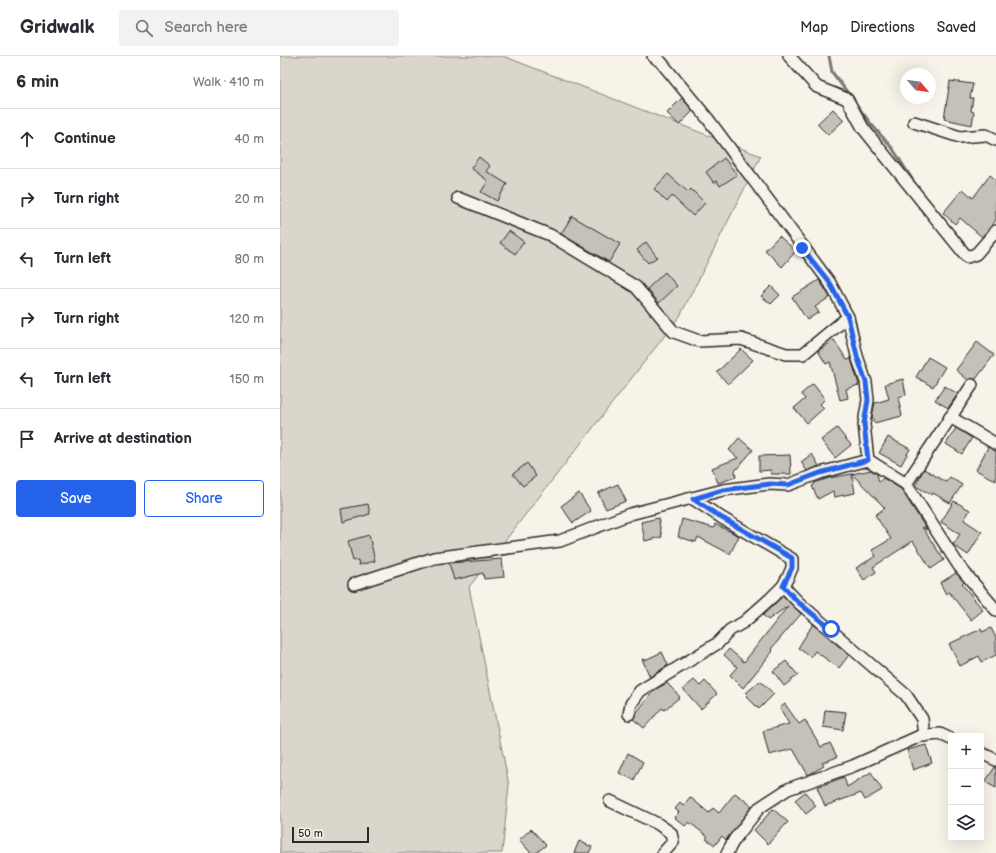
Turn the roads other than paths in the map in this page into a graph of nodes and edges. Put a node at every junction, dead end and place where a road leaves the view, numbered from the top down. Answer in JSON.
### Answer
{"nodes":[{"id":1,"x":653,"y":56,"type":"edge"},
{"id":2,"x":789,"y":56,"type":"edge"},
{"id":3,"x":914,"y":122,"type":"dead end"},
{"id":4,"x":996,"y":140,"type":"edge"},
{"id":5,"x":458,"y":198,"type":"dead end"},
{"id":6,"x":996,"y":231,"type":"edge"},
{"id":7,"x":848,"y":317,"type":"junction"},
{"id":8,"x":972,"y":385,"type":"dead end"},
{"id":9,"x":950,"y":417,"type":"junction"},
{"id":10,"x":996,"y":444,"type":"edge"},
{"id":11,"x":868,"y":460,"type":"junction"},
{"id":12,"x":906,"y":484,"type":"junction"},
{"id":13,"x":693,"y":499,"type":"junction"},
{"id":14,"x":354,"y":584,"type":"dead end"},
{"id":15,"x":783,"y":586,"type":"junction"},
{"id":16,"x":996,"y":610,"type":"edge"},
{"id":17,"x":629,"y":714,"type":"dead end"},
{"id":18,"x":924,"y":736,"type":"junction"},
{"id":19,"x":948,"y":738,"type":"edge"},
{"id":20,"x":984,"y":754,"type":"edge"},
{"id":21,"x":996,"y":760,"type":"edge"},
{"id":22,"x":610,"y":801,"type":"dead end"},
{"id":23,"x":663,"y":853,"type":"edge"},
{"id":24,"x":727,"y":853,"type":"edge"}],
"edges":[{"from":1,"to":7,"type":"street"},
{"from":2,"to":6,"type":"street"},
{"from":3,"to":4,"type":"street"},
{"from":5,"to":7,"type":"street"},
{"from":7,"to":11,"type":"street"},
{"from":8,"to":9,"type":"street"},
{"from":9,"to":10,"type":"street"},
{"from":9,"to":12,"type":"street"},
{"from":11,"to":12,"type":"street"},
{"from":11,"to":13,"type":"street"},
{"from":12,"to":16,"type":"street"},
{"from":13,"to":14,"type":"street"},
{"from":13,"to":15,"type":"street"},
{"from":15,"to":17,"type":"street"},
{"from":15,"to":18,"type":"street"},
{"from":18,"to":19,"type":"street"},
{"from":18,"to":24,"type":"street"},
{"from":20,"to":21,"type":"street"},
{"from":22,"to":23,"type":"street"}]}
